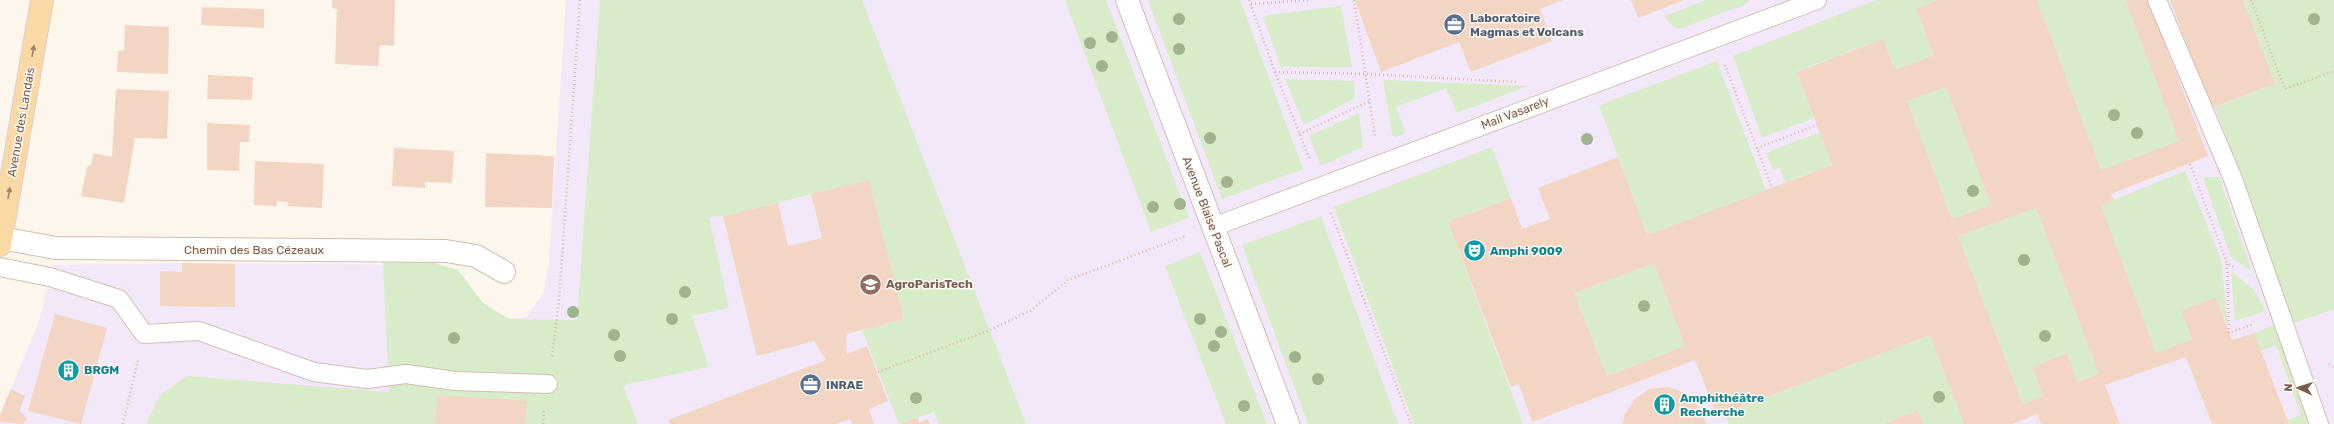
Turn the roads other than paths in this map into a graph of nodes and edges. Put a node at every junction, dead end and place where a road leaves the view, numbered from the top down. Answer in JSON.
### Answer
{"nodes":[{"id":1,"x":42,"y":0,"type":"edge"},
{"id":2,"x":1127,"y":0,"type":"edge"},
{"id":3,"x":1817,"y":0,"type":"edge"},
{"id":4,"x":2157,"y":0,"type":"edge"},
{"id":5,"x":1782,"y":6,"type":"edge"},
{"id":6,"x":1213,"y":227,"type":"junction"},
{"id":7,"x":1,"y":241,"type":"edge"},
{"id":8,"x":0,"y":267,"type":"edge"},
{"id":9,"x":504,"y":272,"type":"dead end"},
{"id":10,"x":548,"y":384,"type":"road end"},
{"id":11,"x":1288,"y":424,"type":"edge"},
{"id":12,"x":2319,"y":424,"type":"edge"}],
"edges":[{"from":7,"to":1,"type":"main road","name":"Avenue des Landais","one_way":true},
{"from":2,"to":6,"type":"street","name":"Avenue Blaise Pascal"},
{"from":3,"to":5,"type":"lane","name":"Mail Vasarely"},
{"from":4,"to":12,"type":"lane"},
{"from":5,"to":6,"type":"lane","name":"Mail Vasarely"},
{"from":6,"to":11,"type":"street","name":"Avenue Blaise Pascal"},
{"from":7,"to":9,"type":"street","name":"Chemin des Bas Cézeaux"},
{"from":8,"to":10,"type":"lane"}]}
